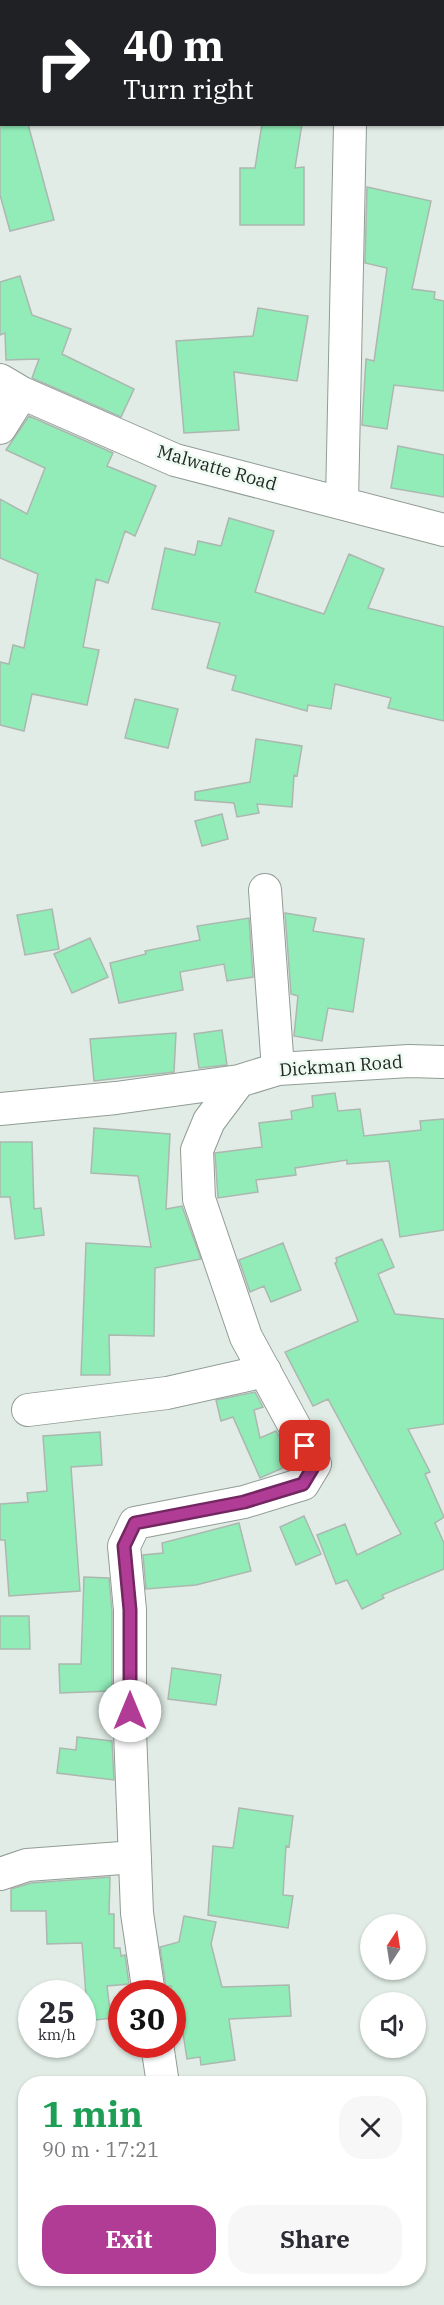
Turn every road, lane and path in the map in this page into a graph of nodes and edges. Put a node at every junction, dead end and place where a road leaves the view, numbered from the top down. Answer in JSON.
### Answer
{"nodes":[{"id":1,"x":350,"y":126,"type":"edge"},
{"id":2,"x":11,"y":386,"type":"edge"},
{"id":3,"x":0,"y":428,"type":"edge"},
{"id":4,"x":342,"y":502,"type":"junction"},
{"id":5,"x":444,"y":530,"type":"edge"},
{"id":6,"x":265,"y":890,"type":"dead end"},
{"id":7,"x":444,"y":1062,"type":"edge"},
{"id":8,"x":278,"y":1070,"type":"junction"},
{"id":9,"x":239,"y":1081,"type":"junction"},
{"id":10,"x":0,"y":1109,"type":"edge"},
{"id":11,"x":265,"y":1371,"type":"junction"},
{"id":12,"x":28,"y":1410,"type":"dead end"},
{"id":13,"x":135,"y":1857,"type":"junction"},
{"id":14,"x":0,"y":1874,"type":"edge"},
{"id":15,"x":147,"y":1980,"type":"edge"},
{"id":16,"x":159,"y":2058,"type":"edge"},
{"id":17,"x":162,"y":2076,"type":"edge"}],
"edges":[{"from":1,"to":4,"type":"street"},
{"from":2,"to":3,"type":"street"},
{"from":2,"to":4,"type":"street","name":"Malwatte Road"},
{"from":4,"to":5,"type":"street","name":"Malwatte Road"},
{"from":6,"to":8,"type":"street"},
{"from":7,"to":8,"type":"street","name":"Dickman Road"},
{"from":8,"to":9,"type":"street","name":"Dickman Road"},
{"from":9,"to":10,"type":"street","name":"Dickman Road"},
{"from":9,"to":11,"type":"street"},
{"from":11,"to":12,"type":"street"},
{"from":11,"to":13,"type":"street"},
{"from":13,"to":14,"type":"street"},
{"from":13,"to":15,"type":"street"},
{"from":16,"to":17,"type":"street"}]}
